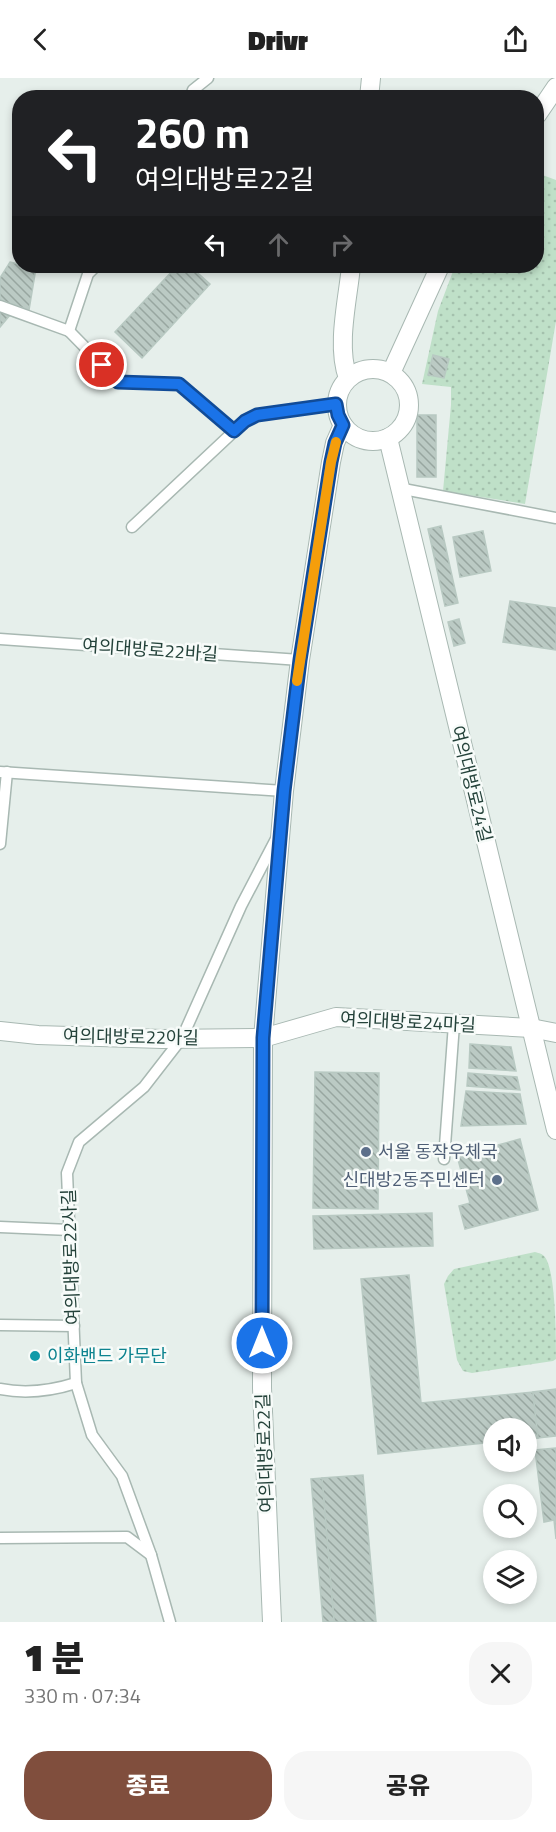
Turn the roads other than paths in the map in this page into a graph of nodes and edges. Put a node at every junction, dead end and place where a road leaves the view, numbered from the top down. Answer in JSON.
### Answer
{"nodes":[{"id":1,"x":208,"y":78,"type":"edge"},
{"id":2,"x":556,"y":87,"type":"edge"},
{"id":3,"x":193,"y":90,"type":"edge"},
{"id":4,"x":544,"y":105,"type":"edge"},
{"id":5,"x":89,"y":273,"type":"edge"},
{"id":6,"x":350,"y":273,"type":"edge"},
{"id":7,"x":437,"y":273,"type":"edge"},
{"id":8,"x":0,"y":306,"type":"edge"},
{"id":9,"x":69,"y":332,"type":"junction"},
{"id":10,"x":391,"y":373,"type":"junction"},
{"id":11,"x":348,"y":378,"type":"junction"},
{"id":12,"x":336,"y":404,"type":"junction"},
{"id":13,"x":343,"y":425,"type":"junction"},
{"id":14,"x":234,"y":431,"type":"junction"},
{"id":15,"x":388,"y":438,"type":"junction"},
{"id":16,"x":398,"y":488,"type":"junction"},
{"id":17,"x":556,"y":518,"type":"edge"},
{"id":18,"x":132,"y":527,"type":"dead end"},
{"id":19,"x":0,"y":639,"type":"edge"},
{"id":20,"x":300,"y":660,"type":"junction"},
{"id":21,"x":4,"y":772,"type":"edge"},
{"id":22,"x":284,"y":791,"type":"junction"},
{"id":23,"x":281,"y":829,"type":"junction"},
{"id":24,"x":0,"y":844,"type":"edge"},
{"id":25,"x":454,"y":1024,"type":"junction"},
{"id":26,"x":531,"y":1028,"type":"junction"},
{"id":27,"x":0,"y":1031,"type":"edge"},
{"id":28,"x":556,"y":1033,"type":"edge"},
{"id":29,"x":182,"y":1038,"type":"junction"},
{"id":30,"x":263,"y":1038,"type":"junction"},
{"id":31,"x":556,"y":1130,"type":"edge"},
{"id":32,"x":444,"y":1159,"type":"dead end"},
{"id":33,"x":0,"y":1227,"type":"edge"},
{"id":34,"x":70,"y":1230,"type":"junction"},
{"id":35,"x":0,"y":1325,"type":"edge"},
{"id":36,"x":74,"y":1326,"type":"junction"},
{"id":37,"x":76,"y":1383,"type":"junction"},
{"id":38,"x":0,"y":1389,"type":"edge"},
{"id":39,"x":0,"y":1538,"type":"edge"},
{"id":40,"x":151,"y":1556,"type":"junction"},
{"id":41,"x":170,"y":1622,"type":"edge"},
{"id":42,"x":272,"y":1622,"type":"edge"}],
"edges":[{"from":1,"to":3,"type":"lane"},
{"from":2,"to":4,"type":"street"},
{"from":5,"to":9,"type":"lane"},
{"from":6,"to":11,"type":"street"},
{"from":7,"to":10,"type":"street"},
{"from":8,"to":9,"type":"lane"},
{"from":9,"to":14,"type":"lane"},
{"from":10,"to":11,"type":"street"},
{"from":10,"to":15,"type":"street"},
{"from":11,"to":12,"type":"street"},
{"from":12,"to":13,"type":"street"},
{"from":12,"to":14,"type":"lane"},
{"from":13,"to":15,"type":"street"},
{"from":13,"to":20,"type":"street","name":"여의대방로22길"},
{"from":14,"to":18,"type":"lane"},
{"from":15,"to":16,"type":"street","name":"여의대방로24길"},
{"from":16,"to":17,"type":"lane"},
{"from":16,"to":26,"type":"street","name":"여의대방로24길"},
{"from":19,"to":20,"type":"lane","name":"여의대방로22바길"},
{"from":20,"to":22,"type":"street","name":"여의대방로22길"},
{"from":21,"to":22,"type":"lane"},
{"from":21,"to":24,"type":"lane"},
{"from":22,"to":23,"type":"street","name":"여의대방로22길"},
{"from":23,"to":29,"type":"lane","name":"여의대방로22사길"},
{"from":23,"to":30,"type":"street","name":"여의대방로22길"},
{"from":25,"to":26,"type":"street","name":"여의대방로24마길"},
{"from":25,"to":30,"type":"street","name":"여의대방로24마길"},
{"from":25,"to":32,"type":"lane"},
{"from":26,"to":28,"type":"street","name":"여의대방로24마길"},
{"from":26,"to":31,"type":"street","name":"여의대방로24길"},
{"from":27,"to":29,"type":"street","name":"여의대방로22아길"},
{"from":29,"to":30,"type":"street","name":"여의대방로22아길"},
{"from":29,"to":34,"type":"lane","name":"여의대방로22사길"},
{"from":30,"to":42,"type":"street","name":"여의대방로22길"},
{"from":33,"to":34,"type":"lane"},
{"from":34,"to":36,"type":"lane","name":"여의대방로22사길"},
{"from":35,"to":36,"type":"lane"},
{"from":36,"to":37,"type":"lane","name":"여의대방로22사길"},
{"from":37,"to":38,"type":"lane"},
{"from":37,"to":40,"type":"lane","name":"여의대방로22사길"},
{"from":39,"to":40,"type":"lane"},
{"from":40,"to":41,"type":"lane","name":"여의대방로22사길"}]}
